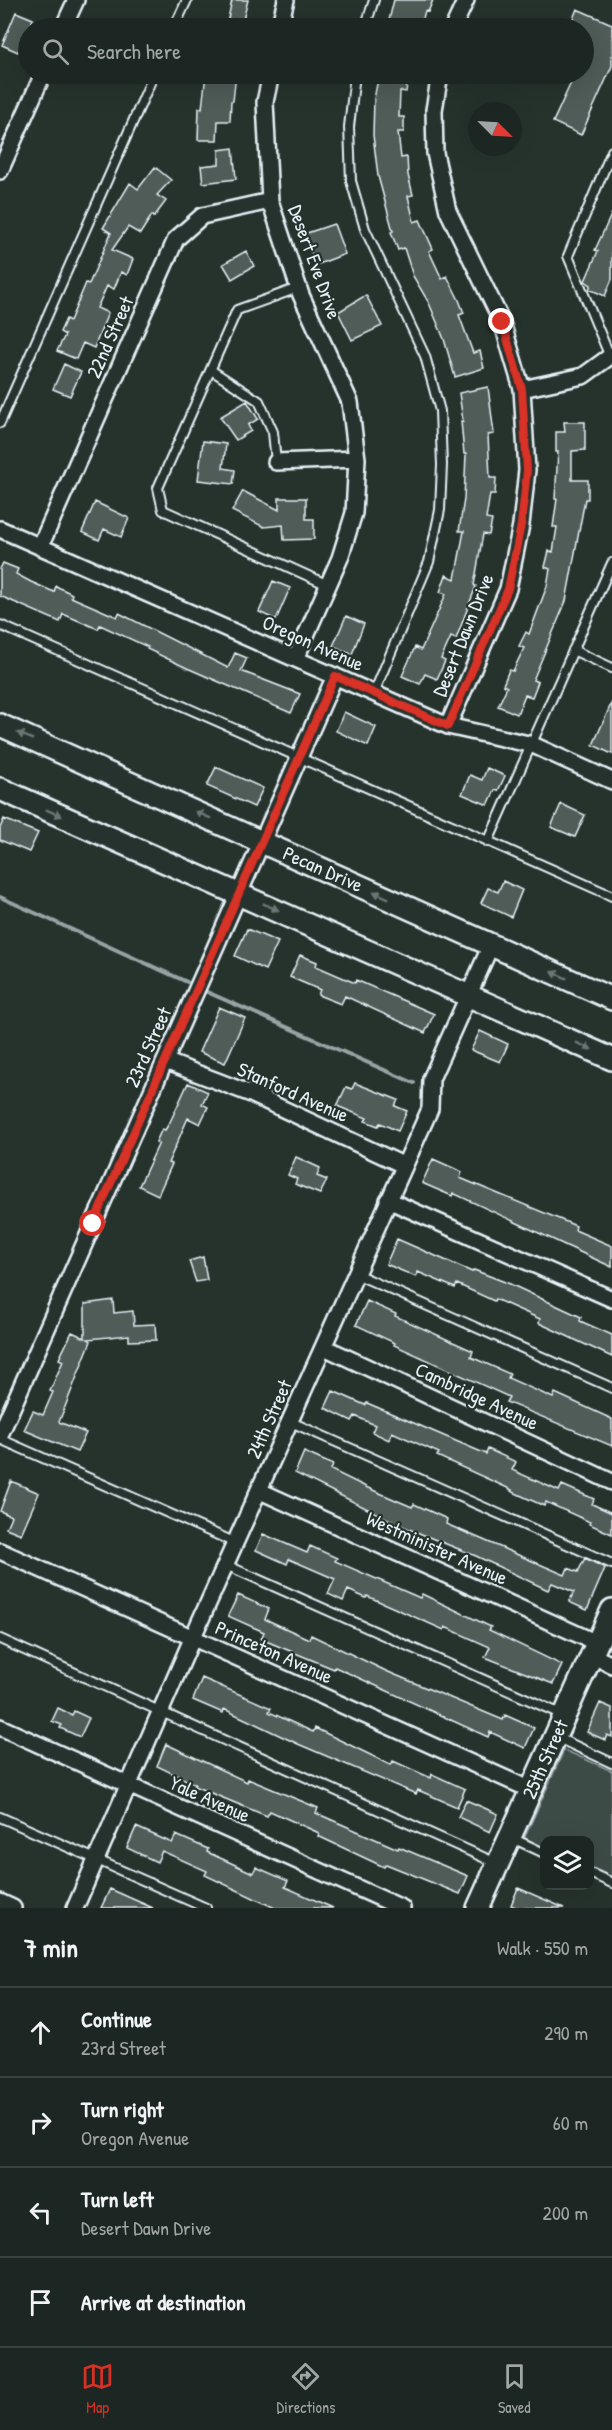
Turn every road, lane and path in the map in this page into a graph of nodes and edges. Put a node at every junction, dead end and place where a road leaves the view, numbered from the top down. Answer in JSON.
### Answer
{"nodes":[{"id":1,"x":76,"y":0,"type":"edge"},
{"id":2,"x":187,"y":0,"type":"edge"},
{"id":3,"x":286,"y":0,"type":"edge"},
{"id":4,"x":374,"y":0,"type":"edge"},
{"id":5,"x":466,"y":0,"type":"edge"},
{"id":6,"x":68,"y":18,"type":"edge"},
{"id":7,"x":179,"y":18,"type":"edge"},
{"id":8,"x":282,"y":18,"type":"edge"},
{"id":9,"x":368,"y":18,"type":"edge"},
{"id":10,"x":458,"y":18,"type":"edge"},
{"id":11,"x":39,"y":84,"type":"edge"},
{"id":12,"x":150,"y":84,"type":"edge"},
{"id":13,"x":269,"y":84,"type":"edge"},
{"id":14,"x":354,"y":84,"type":"edge"},
{"id":15,"x":438,"y":84,"type":"edge"},
{"id":16,"x":612,"y":151,"type":"edge"},
{"id":17,"x":0,"y":171,"type":"edge"},
{"id":18,"x":270,"y":201,"type":"junction"},
{"id":19,"x":298,"y":288,"type":"junction"},
{"id":20,"x":611,"y":357,"type":"edge"},
{"id":21,"x":211,"y":370,"type":"junction"},
{"id":22,"x":522,"y":389,"type":"junction"},
{"id":23,"x":0,"y":423,"type":"edge"},
{"id":24,"x":357,"y":459,"type":"junction"},
{"id":25,"x":276,"y":462,"type":"joint"},
{"id":26,"x":0,"y":529,"type":"edge"},
{"id":27,"x":40,"y":547,"type":"junction"},
{"id":28,"x":612,"y":563,"type":"edge"},
{"id":29,"x":328,"y":585,"type":"junction"},
{"id":30,"x":0,"y":625,"type":"edge"},
{"id":31,"x":573,"y":650,"type":"junction"},
{"id":32,"x":297,"y":658,"type":"junction"},
{"id":33,"x":612,"y":668,"type":"edge"},
{"id":34,"x":335,"y":676,"type":"junction"},
{"id":35,"x":374,"y":693,"type":"junction"},
{"id":36,"x":0,"y":725,"type":"edge"},
{"id":37,"x":448,"y":726,"type":"junction"},
{"id":38,"x":533,"y":745,"type":"junction"},
{"id":39,"x":300,"y":758,"type":"junction"},
{"id":40,"x":612,"y":781,"type":"edge"},
{"id":41,"x":0,"y":789,"type":"edge"},
{"id":42,"x":263,"y":842,"type":"junction"},
{"id":43,"x":488,"y":842,"type":"junction"},
{"id":44,"x":240,"y":894,"type":"junction"},
{"id":45,"x":612,"y":896,"type":"edge"},
{"id":46,"x":491,"y":945,"type":"junction"},
{"id":47,"x":468,"y":994,"type":"junction"},
{"id":48,"x":612,"y":999,"type":"edge"},
{"id":49,"x":612,"y":1059,"type":"edge"},
{"id":50,"x":165,"y":1061,"type":"junction"},
{"id":51,"x":403,"y":1166,"type":"junction"},
{"id":52,"x":388,"y":1200,"type":"junction"},
{"id":53,"x":356,"y":1274,"type":"junction"},
{"id":54,"x":612,"y":1299,"type":"edge"},
{"id":55,"x":324,"y":1347,"type":"junction"},
{"id":56,"x":612,"y":1388,"type":"edge"},
{"id":57,"x":291,"y":1422,"type":"junction"},
{"id":58,"x":0,"y":1437,"type":"edge"},
{"id":59,"x":612,"y":1482,"type":"edge"},
{"id":60,"x":260,"y":1491,"type":"junction"},
{"id":61,"x":236,"y":1543,"type":"junction"},
{"id":62,"x":0,"y":1551,"type":"edge"},
{"id":63,"x":612,"y":1564,"type":"edge"},
{"id":64,"x":226,"y":1565,"type":"junction"},
{"id":65,"x":612,"y":1610,"type":"edge"},
{"id":66,"x":0,"y":1639,"type":"edge"},
{"id":67,"x":192,"y":1639,"type":"junction"},
{"id":68,"x":594,"y":1649,"type":"junction"},
{"id":69,"x":612,"y":1665,"type":"edge"},
{"id":70,"x":160,"y":1712,"type":"junction"},
{"id":71,"x":564,"y":1716,"type":"junction"},
{"id":72,"x":0,"y":1727,"type":"edge"},
{"id":73,"x":555,"y":1737,"type":"junction"},
{"id":74,"x":612,"y":1763,"type":"edge"},
{"id":75,"x":128,"y":1785,"type":"junction"},
{"id":76,"x":531,"y":1790,"type":"junction"},
{"id":77,"x":0,"y":1817,"type":"edge"},
{"id":78,"x":510,"y":1837,"type":"junction"},
{"id":79,"x":540,"y":1851,"type":"edge"},
{"id":80,"x":96,"y":1859,"type":"junction"},
{"id":81,"x":498,"y":1863,"type":"junction"},
{"id":82,"x":594,"y":1875,"type":"edge"},
{"id":83,"x":612,"y":1883,"type":"edge"},
{"id":84,"x":0,"y":1902,"type":"edge"},
{"id":85,"x":13,"y":1908,"type":"edge"},
{"id":86,"x":75,"y":1908,"type":"edge"},
{"id":87,"x":206,"y":1908,"type":"edge"},
{"id":88,"x":402,"y":1908,"type":"edge"},
{"id":89,"x":478,"y":1908,"type":"edge"}],
"edges":[{"from":1,"to":6,"type":"street"},
{"from":2,"to":7,"type":"lane"},
{"from":3,"to":8,"type":"street"},
{"from":4,"to":9,"type":"lane"},
{"from":5,"to":10,"type":"street"},
{"from":11,"to":17,"type":"street"},
{"from":12,"to":23,"type":"lane"},
{"from":13,"to":18,"type":"street","name":"Desert Eve Drive"},
{"from":14,"to":35,"type":"lane"},
{"from":15,"to":22,"type":"street","name":"Desert Dawn Drive"},
{"from":16,"to":20,"type":"lane"},
{"from":18,"to":19,"type":"street","name":"Desert Eve Drive"},
{"from":18,"to":27,"type":"street","name":"22nd Street"},
{"from":19,"to":21,"type":"lane"},
{"from":19,"to":24,"type":"street","name":"Desert Eve Drive"},
{"from":20,"to":22,"type":"street"},
{"from":21,"to":25,"type":"lane"},
{"from":21,"to":29,"type":"lane"},
{"from":22,"to":37,"type":"street","name":"Desert Dawn Drive"},
{"from":24,"to":25,"type":"street"},
{"from":24,"to":29,"type":"street","name":"Desert Eve Drive"},
{"from":26,"to":27,"type":"street","name":"Oregon Avenue"},
{"from":27,"to":32,"type":"street","name":"Oregon Avenue"},
{"from":28,"to":31,"type":"lane"},
{"from":29,"to":32,"type":"street","name":"Desert Eve Drive"},
{"from":30,"to":39,"type":"lane"},
{"from":31,"to":33,"type":"lane"},
{"from":31,"to":38,"type":"lane"},
{"from":32,"to":34,"type":"street","name":"Oregon Avenue"},
{"from":34,"to":35,"type":"street","name":"Oregon Avenue"},
{"from":34,"to":39,"type":"street","name":"23rd Street"},
{"from":35,"to":37,"type":"street","name":"Oregon Avenue"},
{"from":42,"to":36,"type":"main road","name":"Pecan Drive","one_way":true},
{"from":37,"to":38,"type":"street","name":"Oregon Avenue"},
{"from":38,"to":40,"type":"street","name":"Oregon Avenue"},
{"from":38,"to":43,"type":"lane"},
{"from":39,"to":42,"type":"street","name":"23rd Street"},
{"from":39,"to":43,"type":"lane"},
{"from":41,"to":44,"type":"main road","one_way":true},
{"from":42,"to":44,"type":"street","name":"23rd Street"},
{"from":46,"to":42,"type":"main road","name":"Pecan Drive","one_way":true},
{"from":43,"to":45,"type":"lane"},
{"from":44,"to":47,"type":"main road","one_way":true},
{"from":44,"to":50,"type":"street","name":"23rd Street"},
{"from":46,"to":47,"type":"street","name":"24th Street"},
{"from":48,"to":46,"type":"main road","name":"Pecan Drive","one_way":true},
{"from":47,"to":49,"type":"main road","one_way":true},
{"from":47,"to":51,"type":"street","name":"24th Street"},
{"from":50,"to":51,"type":"street","name":"Stanford Avenue"},
{"from":50,"to":58,"type":"street","name":"23rd Street"},
{"from":51,"to":52,"type":"street","name":"24th Street"},
{"from":52,"to":53,"type":"street","name":"24th Street"},
{"from":52,"to":54,"type":"street"},
{"from":53,"to":55,"type":"street","name":"24th Street"},
{"from":53,"to":56,"type":"lane"},
{"from":55,"to":57,"type":"street","name":"24th Street"},
{"from":55,"to":59,"type":"street","name":"Cambridge Avenue"},
{"from":57,"to":60,"type":"street","name":"24th Street"},
{"from":57,"to":63,"type":"lane"},
{"from":58,"to":61,"type":"lane"},
{"from":60,"to":61,"type":"street","name":"24th Street"},
{"from":60,"to":68,"type":"street","name":"Westminister Avenue"},
{"from":61,"to":64,"type":"street","name":"24th Street"},
{"from":62,"to":67,"type":"street","name":"Princeton Avenue"},
{"from":64,"to":67,"type":"street","name":"24th Street"},
{"from":64,"to":71,"type":"lane"},
{"from":65,"to":68,"type":"main road","name":"25th Street"},
{"from":66,"to":70,"type":"lane"},
{"from":67,"to":70,"type":"street","name":"24th Street"},
{"from":67,"to":76,"type":"street","name":"Princeton Avenue"},
{"from":68,"to":69,"type":"street","name":"Westminister Avenue"},
{"from":68,"to":71,"type":"main road","name":"25th Street"},
{"from":70,"to":75,"type":"street","name":"24th Street"},
{"from":70,"to":81,"type":"lane"},
{"from":71,"to":73,"type":"main road","name":"25th Street"},
{"from":72,"to":75,"type":"street","name":"Yale Avenue"},
{"from":73,"to":74,"type":"lane"},
{"from":73,"to":76,"type":"main road","name":"25th Street"},
{"from":75,"to":80,"type":"street","name":"24th Street"},
{"from":75,"to":88,"type":"street","name":"Yale Avenue"},
{"from":76,"to":78,"type":"main road","name":"25th Street"},
{"from":77,"to":80,"type":"lane"},
{"from":78,"to":79,"type":"lane"},
{"from":78,"to":81,"type":"main road","name":"25th Street"},
{"from":80,"to":86,"type":"street","name":"24th Street"},
{"from":80,"to":87,"type":"lane"},
{"from":81,"to":89,"type":"main road","name":"25th Street"},
{"from":82,"to":83,"type":"lane"},
{"from":84,"to":85,"type":"street"}]}
